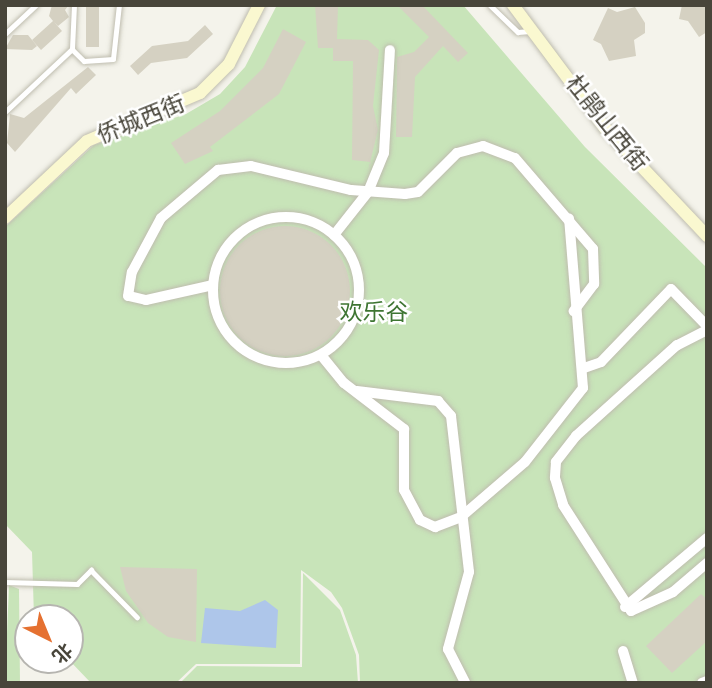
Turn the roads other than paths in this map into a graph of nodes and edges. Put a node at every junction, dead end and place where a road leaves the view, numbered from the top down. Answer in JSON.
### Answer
{"nodes":[{"id":1,"x":36,"y":5,"type":"edge"},
{"id":2,"x":74,"y":5,"type":"edge"},
{"id":3,"x":119,"y":5,"type":"edge"},
{"id":4,"x":259,"y":5,"type":"edge"},
{"id":5,"x":490,"y":5,"type":"edge"},
{"id":6,"x":513,"y":5,"type":"edge"},
{"id":7,"x":534,"y":29,"type":"junction"},
{"id":8,"x":5,"y":34,"type":"edge"},
{"id":9,"x":72,"y":49,"type":"junction"},
{"id":10,"x":390,"y":50,"type":"dead end"},
{"id":11,"x":5,"y":112,"type":"edge"},
{"id":12,"x":368,"y":192,"type":"junction"},
{"id":13,"x":5,"y":218,"type":"edge"},
{"id":14,"x":569,"y":218,"type":"junction"},
{"id":15,"x":334,"y":235,"type":"junction"},
{"id":16,"x":707,"y":236,"type":"edge"},
{"id":17,"x":213,"y":285,"type":"junction"},
{"id":18,"x":574,"y":311,"type":"junction"},
{"id":19,"x":707,"y":328,"type":"edge"},
{"id":20,"x":321,"y":355,"type":"junction"},
{"id":21,"x":584,"y":369,"type":"junction"},
{"id":22,"x":353,"y":390,"type":"junction"},
{"id":23,"x":461,"y":517,"type":"junction"},
{"id":24,"x":707,"y":538,"type":"edge"},
{"id":25,"x":707,"y":562,"type":"edge"},
{"id":26,"x":5,"y":582,"type":"edge"},
{"id":27,"x":625,"y":607,"type":"junction"},
{"id":28,"x":137,"y":617,"type":"dead end"},
{"id":29,"x":623,"y":651,"type":"dead end"},
{"id":30,"x":465,"y":683,"type":"edge"},
{"id":31,"x":633,"y":683,"type":"edge"}],
"edges":[{"from":1,"to":8,"type":"lane"},
{"from":2,"to":9,"type":"lane"},
{"from":3,"to":9,"type":"lane"},
{"from":4,"to":13,"type":"street","name":"侨城西街"},
{"from":5,"to":7,"type":"lane"},
{"from":6,"to":7,"type":"street","name":"杜鹃山西街"},
{"from":7,"to":16,"type":"street","name":"杜鹃山西街"},
{"from":9,"to":11,"type":"lane"},
{"from":10,"to":12,"type":"street"},
{"from":12,"to":14,"type":"street"},
{"from":12,"to":15,"type":"street"},
{"from":12,"to":17,"type":"street"},
{"from":14,"to":18,"type":"street"},
{"from":14,"to":18,"type":"street"},
{"from":15,"to":17,"type":"street"},
{"from":15,"to":20,"type":"street"},
{"from":17,"to":20,"type":"street"},
{"from":18,"to":21,"type":"street"},
{"from":19,"to":21,"type":"street"},
{"from":19,"to":27,"type":"street"},
{"from":20,"to":22,"type":"street"},
{"from":21,"to":23,"type":"street"},
{"from":22,"to":23,"type":"street"},
{"from":22,"to":23,"type":"street"},
{"from":23,"to":30,"type":"street"},
{"from":24,"to":27,"type":"street"},
{"from":25,"to":27,"type":"street"},
{"from":26,"to":28,"type":"lane"},
{"from":29,"to":31,"type":"street"}]}
